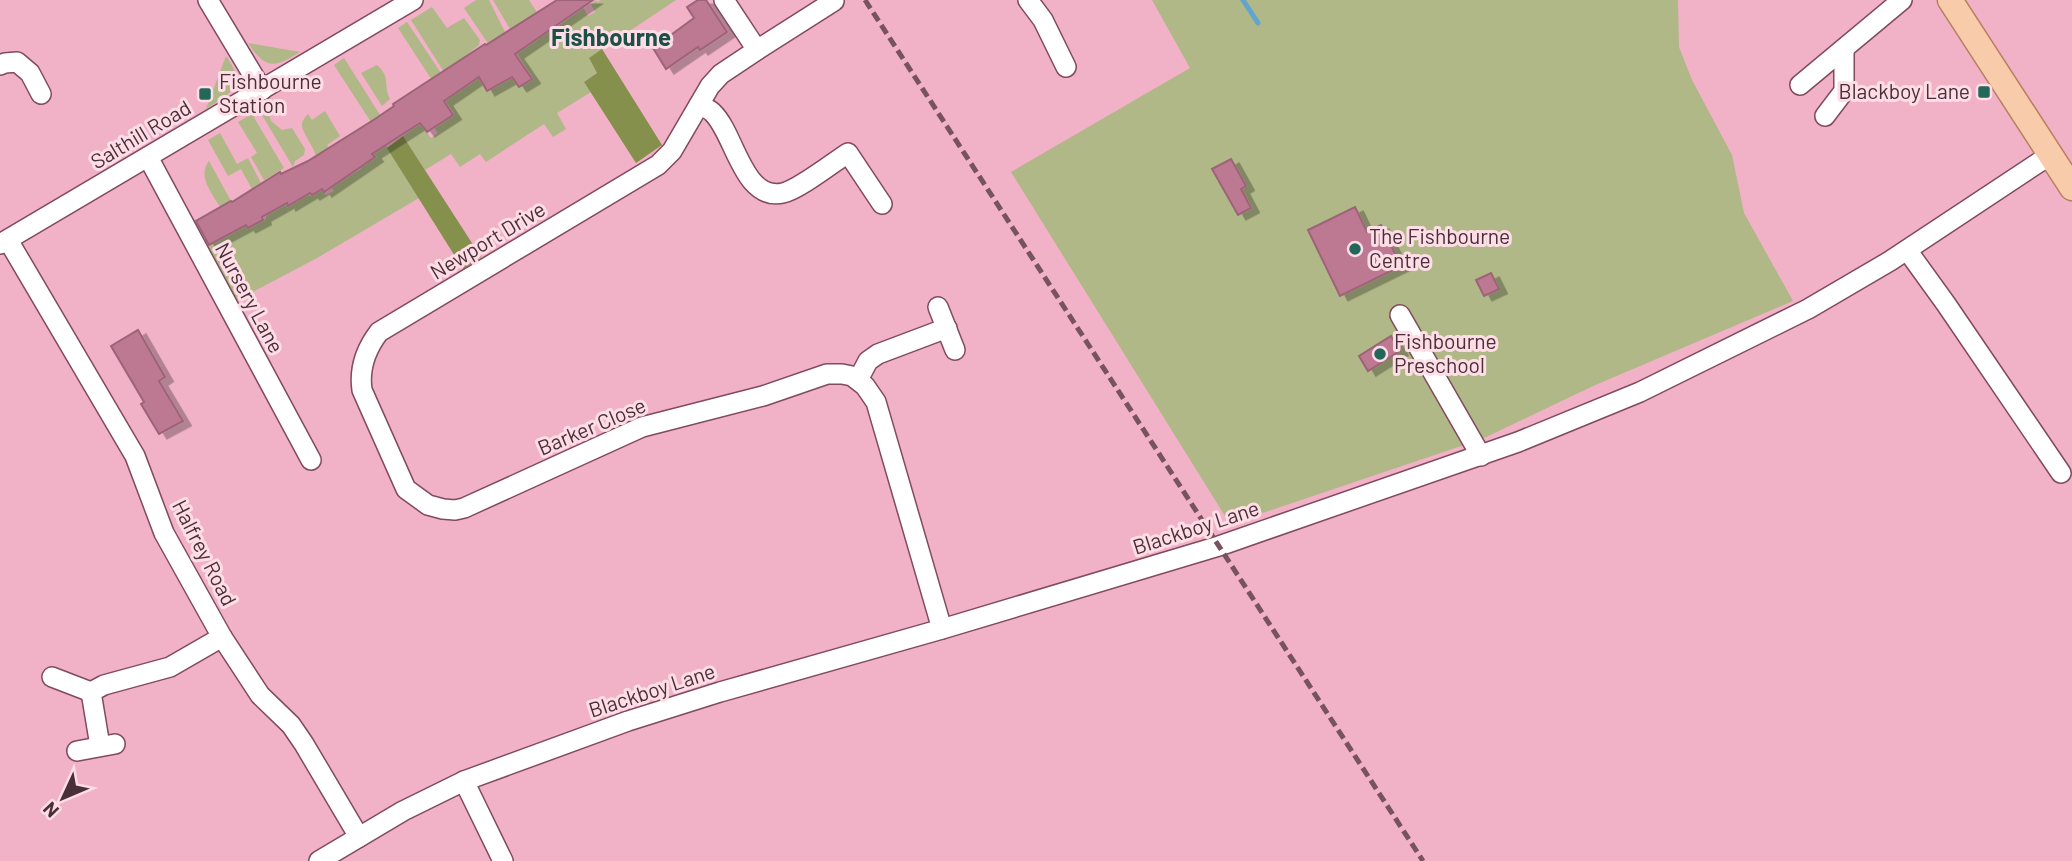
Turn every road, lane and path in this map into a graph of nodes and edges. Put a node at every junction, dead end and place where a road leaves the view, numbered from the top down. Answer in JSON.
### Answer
{"nodes":[{"id":1,"x":208,"y":0,"type":"edge"},
{"id":2,"x":413,"y":0,"type":"edge"},
{"id":3,"x":724,"y":0,"type":"edge"},
{"id":4,"x":1028,"y":0,"type":"edge"},
{"id":5,"x":1902,"y":0,"type":"edge"},
{"id":6,"x":1950,"y":0,"type":"edge"},
{"id":7,"x":834,"y":1,"type":"edge"},
{"id":8,"x":1844,"y":49,"type":"junction"},
{"id":9,"x":757,"y":50,"type":"junction"},
{"id":10,"x":0,"y":65,"type":"edge"},
{"id":11,"x":1066,"y":67,"type":"dead end"},
{"id":12,"x":1800,"y":86,"type":"dead end"},
{"id":13,"x":262,"y":90,"type":"junction"},
{"id":14,"x":41,"y":94,"type":"dead end"},
{"id":15,"x":699,"y":105,"type":"junction"},
{"id":16,"x":1825,"y":116,"type":"dead end"},
{"id":17,"x":2050,"y":155,"type":"junction"},
{"id":18,"x":148,"y":157,"type":"junction"},
{"id":19,"x":2072,"y":188,"type":"edge"},
{"id":20,"x":882,"y":204,"type":"dead end"},
{"id":21,"x":4,"y":242,"type":"edge"},
{"id":22,"x":1907,"y":250,"type":"junction"},
{"id":23,"x":938,"y":307,"type":"dead end"},
{"id":24,"x":1400,"y":315,"type":"dead end"},
{"id":25,"x":947,"y":328,"type":"junction"},
{"id":26,"x":955,"y":350,"type":"dead end"},
{"id":27,"x":858,"y":380,"type":"junction"},
{"id":28,"x":1481,"y":456,"type":"junction"},
{"id":29,"x":311,"y":460,"type":"dead end"},
{"id":30,"x":2060,"y":473,"type":"dead end"},
{"id":31,"x":428,"y":505,"type":"joint"},
{"id":32,"x":942,"y":629,"type":"junction"},
{"id":33,"x":222,"y":636,"type":"junction"},
{"id":34,"x":52,"y":677,"type":"dead end"},
{"id":35,"x":91,"y":692,"type":"junction"},
{"id":36,"x":77,"y":751,"type":"dead end"},
{"id":37,"x":464,"y":781,"type":"junction"},
{"id":38,"x":359,"y":837,"type":"junction"},
{"id":39,"x":319,"y":861,"type":"edge"},
{"id":40,"x":503,"y":861,"type":"edge"}],
"edges":[{"from":1,"to":13,"type":"street"},
{"from":2,"to":13,"type":"street","name":"Salthill Road"},
{"from":3,"to":9,"type":"street"},
{"from":4,"to":11,"type":"street"},
{"from":5,"to":8,"type":"street"},
{"from":6,"to":17,"type":"main road"},
{"from":7,"to":9,"type":"street","name":"Newport Drive"},
{"from":8,"to":12,"type":"street"},
{"from":8,"to":16,"type":"street"},
{"from":9,"to":15,"type":"street","name":"Newport Drive"},
{"from":10,"to":14,"type":"street"},
{"from":13,"to":18,"type":"street","name":"Salthill Road"},
{"from":15,"to":20,"type":"street"},
{"from":15,"to":31,"type":"street","name":"Newport Drive"},
{"from":17,"to":19,"type":"main road"},
{"from":17,"to":22,"type":"street","name":"Blackboy Lane"},
{"from":18,"to":21,"type":"street","name":"Salthill Road"},
{"from":18,"to":29,"type":"street","name":"Nursery Lane"},
{"from":21,"to":33,"type":"street","name":"Halfrey Road"},
{"from":22,"to":28,"type":"street","name":"Blackboy Lane"},
{"from":22,"to":30,"type":"street"},
{"from":23,"to":25,"type":"street"},
{"from":24,"to":28,"type":"street"},
{"from":25,"to":26,"type":"street"},
{"from":25,"to":27,"type":"street"},
{"from":27,"to":31,"type":"street","name":"Barker Close"},
{"from":27,"to":32,"type":"street"},
{"from":28,"to":32,"type":"street","name":"Blackboy Lane"},
{"from":32,"to":37,"type":"street","name":"Blackboy Lane"},
{"from":33,"to":35,"type":"street"},
{"from":33,"to":38,"type":"street","name":"Halfrey Road"},
{"from":34,"to":35,"type":"street"},
{"from":35,"to":36,"type":"street"},
{"from":37,"to":38,"type":"street","name":"Blackboy Lane"},
{"from":37,"to":40,"type":"street"},
{"from":38,"to":39,"type":"street","name":"Blackboy Lane"}]}
